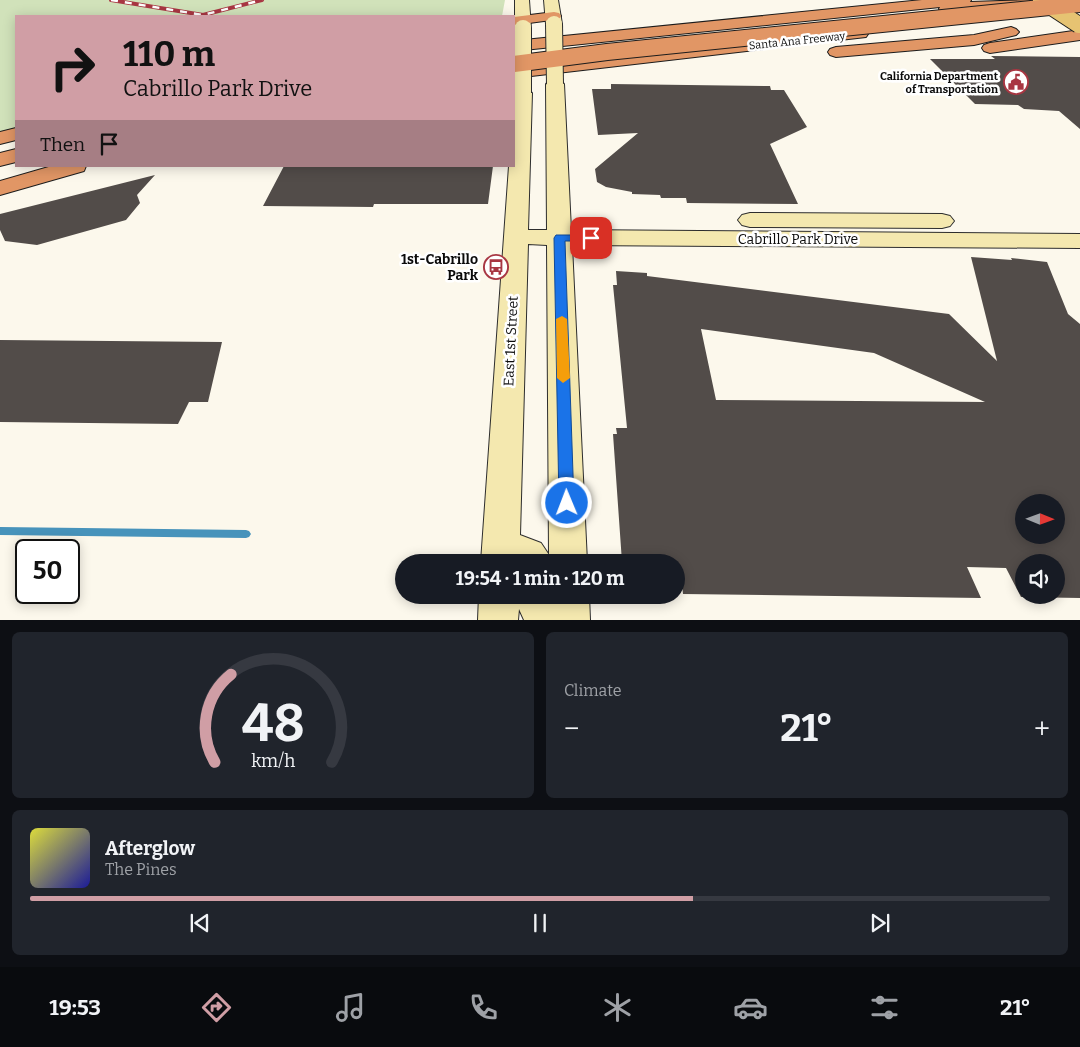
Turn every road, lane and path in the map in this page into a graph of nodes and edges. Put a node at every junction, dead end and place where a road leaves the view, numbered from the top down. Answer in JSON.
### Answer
{"nodes":[{"id":1,"x":522,"y":0,"type":"edge"},
{"id":2,"x":551,"y":0,"type":"edge"},
{"id":3,"x":964,"y":0,"type":"edge"},
{"id":4,"x":994,"y":0,"type":"edge"},
{"id":5,"x":1023,"y":0,"type":"edge"},
{"id":6,"x":1041,"y":0,"type":"edge"},
{"id":7,"x":1073,"y":0,"type":"edge"},
{"id":8,"x":1080,"y":4,"type":"edge"},
{"id":9,"x":828,"y":15,"type":"junction"},
{"id":10,"x":554,"y":20,"type":"junction"},
{"id":11,"x":520,"y":23,"type":"edge"},
{"id":12,"x":1080,"y":23,"type":"edge"},
{"id":13,"x":1015,"y":38,"type":"junction"},
{"id":14,"x":515,"y":46,"type":"edge"},
{"id":15,"x":1080,"y":48,"type":"edge"},
{"id":16,"x":515,"y":59,"type":"edge"},
{"id":17,"x":515,"y":64,"type":"edge"},
{"id":18,"x":515,"y":73,"type":"edge"},
{"id":19,"x":518,"y":90,"type":"edge"},
{"id":20,"x":15,"y":134,"type":"edge"},
{"id":21,"x":0,"y":138,"type":"edge"},
{"id":22,"x":15,"y":147,"type":"edge"},
{"id":23,"x":0,"y":151,"type":"edge"},
{"id":24,"x":15,"y":155,"type":"edge"},
{"id":25,"x":0,"y":160,"type":"edge"},
{"id":26,"x":15,"y":163,"type":"edge"},
{"id":27,"x":0,"y":167,"type":"edge"},
{"id":28,"x":28,"y":167,"type":"edge"},
{"id":29,"x":73,"y":167,"type":"edge"},
{"id":30,"x":0,"y":175,"type":"edge"},
{"id":31,"x":0,"y":188,"type":"edge"},
{"id":32,"x":1080,"y":223,"type":"edge"},
{"id":33,"x":516,"y":228,"type":"junction"},
{"id":34,"x":559,"y":228,"type":"junction"},
{"id":35,"x":1080,"y":241,"type":"edge"},
{"id":36,"x":512,"y":554,"type":"edge"},
{"id":37,"x":568,"y":554,"type":"edge"},
{"id":38,"x":499,"y":604,"type":"edge"},
{"id":39,"x":536,"y":604,"type":"edge"},
{"id":40,"x":569,"y":604,"type":"edge"},
{"id":41,"x":498,"y":620,"type":"edge"},
{"id":42,"x":549,"y":620,"type":"edge"},
{"id":43,"x":570,"y":620,"type":"edge"}],
"edges":[{"from":1,"to":11,"type":"main road","name":"East 1st Street"},
{"from":2,"to":10,"type":"main road"},
{"from":3,"to":9,"type":"highway","name":"Santa Ana Freeway"},
{"from":4,"to":13,"type":"highway"},
{"from":5,"to":9,"type":"highway","name":"Santa Ana Freeway"},
{"from":6,"to":12,"type":"main road","bridge":true},
{"from":7,"to":16,"type":"highway","bridge":true},
{"from":8,"to":17,"type":"highway","bridge":true},
{"from":9,"to":14,"type":"highway","name":"Santa Ana Freeway"},
{"from":10,"to":11,"type":"highway"},
{"from":10,"to":34,"type":"main road","bridge":true},
{"from":11,"to":19,"type":"main road","name":"East 1st Street","bridge":true},
{"from":12,"to":13,"type":"highway"},
{"from":12,"to":18,"type":"highway","name":"Santa Ana Freeway"},
{"from":13,"to":15,"type":"highway"},
{"from":13,"to":19,"type":"highway"},
{"from":19,"to":33,"type":"main road","name":"East 1st Street"},
{"from":20,"to":21,"type":"highway"},
{"from":22,"to":23,"type":"highway"},
{"from":24,"to":25,"type":"highway"},
{"from":26,"to":27,"type":"highway"},
{"from":28,"to":30,"type":"highway"},
{"from":29,"to":31,"type":"highway"},
{"from":32,"to":34,"type":"main road","name":"Cabrillo Park Drive"},
{"from":33,"to":34,"type":"main road","name":"Cabrillo Park Drive"},
{"from":33,"to":36,"type":"main road","name":"East 1st Street"},
{"from":34,"to":35,"type":"main road","name":"Cabrillo Park Drive"},
{"from":34,"to":37,"type":"main road"},
{"from":38,"to":41,"type":"main road"},
{"from":39,"to":42,"type":"main road"},
{"from":40,"to":43,"type":"main road"}]}
